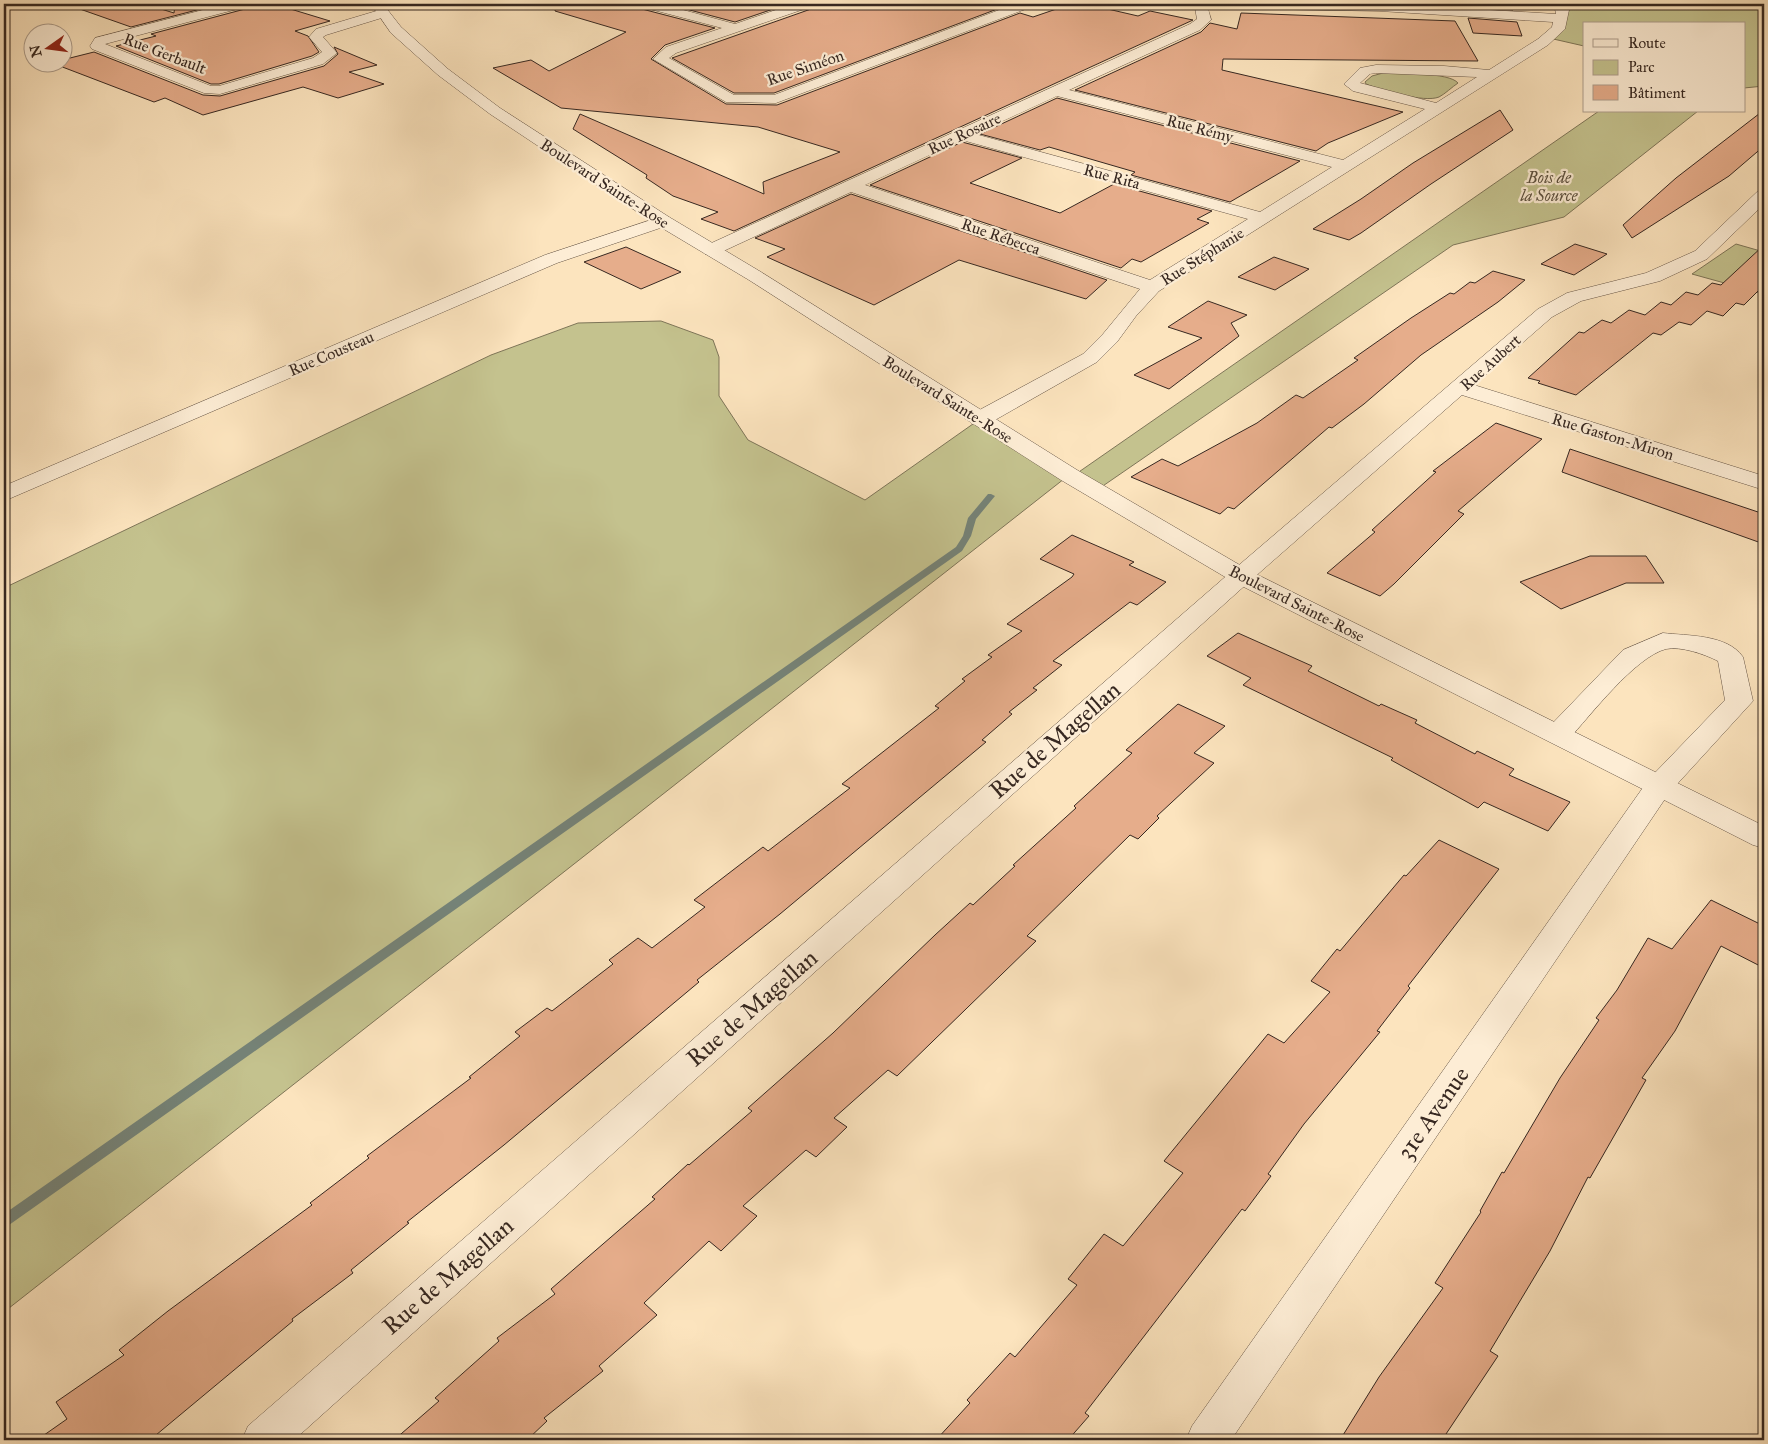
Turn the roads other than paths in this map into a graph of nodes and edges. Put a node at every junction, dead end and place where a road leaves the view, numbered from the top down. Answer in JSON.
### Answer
{"nodes":[{"id":1,"x":240,"y":4,"type":"edge"},
{"id":2,"x":648,"y":4,"type":"edge"},
{"id":3,"x":805,"y":4,"type":"edge"},
{"id":4,"x":1026,"y":4,"type":"edge"},
{"id":5,"x":1163,"y":4,"type":"edge"},
{"id":6,"x":1201,"y":6,"type":"junction"},
{"id":7,"x":380,"y":8,"type":"edge"},
{"id":8,"x":1560,"y":11,"type":"edge"},
{"id":9,"x":733,"y":27,"type":"junction"},
{"id":10,"x":1492,"y":74,"type":"junction"},
{"id":11,"x":1055,"y":91,"type":"junction"},
{"id":12,"x":1438,"y":108,"type":"junction"},
{"id":13,"x":961,"y":135,"type":"junction"},
{"id":14,"x":1346,"y":166,"type":"junction"},
{"id":15,"x":850,"y":186,"type":"junction"},
{"id":16,"x":1764,"y":195,"type":"edge"},
{"id":17,"x":1262,"y":218,"type":"junction"},
{"id":18,"x":663,"y":221,"type":"junction"},
{"id":19,"x":711,"y":250,"type":"junction"},
{"id":20,"x":1152,"y":287,"type":"junction"},
{"id":21,"x":1461,"y":388,"type":"junction"},
{"id":22,"x":980,"y":419,"type":"junction"},
{"id":23,"x":1764,"y":483,"type":"edge"},
{"id":24,"x":4,"y":494,"type":"edge"},
{"id":25,"x":1241,"y":576,"type":"junction"},
{"id":26,"x":1558,"y":734,"type":"junction"},
{"id":27,"x":1659,"y":786,"type":"junction"},
{"id":28,"x":1764,"y":838,"type":"edge"},
{"id":29,"x":263,"y":1440,"type":"edge"},
{"id":30,"x":1207,"y":1440,"type":"edge"}],
"edges":[{"from":1,"to":7,"type":"street","name":"Rue Gerbault"},
{"from":2,"to":9,"type":"street"},
{"from":3,"to":9,"type":"street","name":"Rue Siméon"},
{"from":4,"to":9,"type":"street","name":"Rue Siméon"},
{"from":5,"to":6,"type":"street"},
{"from":6,"to":8,"type":"street"},
{"from":6,"to":11,"type":"street","name":"Rue Rosaire"},
{"from":7,"to":18,"type":"street","name":"Boulevard Sainte-Rose"},
{"from":8,"to":10,"type":"street","name":"Rue Stéphanie"},
{"from":10,"to":12,"type":"street","name":"Rue Stéphanie"},
{"from":10,"to":12,"type":"street"},
{"from":11,"to":13,"type":"street","name":"Rue Rosaire"},
{"from":11,"to":14,"type":"street","name":"Rue Rémy"},
{"from":12,"to":14,"type":"street","name":"Rue Stéphanie"},
{"from":13,"to":15,"type":"street","name":"Rue Rosaire"},
{"from":13,"to":17,"type":"street","name":"Rue Rita"},
{"from":14,"to":17,"type":"street","name":"Rue Stéphanie"},
{"from":15,"to":19,"type":"street","name":"Rue Rosaire"},
{"from":15,"to":20,"type":"street","name":"Rue Rébecca"},
{"from":16,"to":21,"type":"street","name":"Rue Aubert"},
{"from":17,"to":20,"type":"street","name":"Rue Stéphanie"},
{"from":18,"to":19,"type":"street","name":"Boulevard Sainte-Rose"},
{"from":18,"to":24,"type":"street","name":"Rue Cousteau"},
{"from":19,"to":22,"type":"street","name":"Boulevard Sainte-Rose"},
{"from":20,"to":22,"type":"street","name":"Rue Stéphanie"},
{"from":21,"to":23,"type":"street","name":"Rue Gaston-Miron"},
{"from":21,"to":25,"type":"street","name":"Rue Aubert"},
{"from":22,"to":25,"type":"street","name":"Boulevard Sainte-Rose"},
{"from":25,"to":26,"type":"street","name":"Boulevard Sainte-Rose"},
{"from":25,"to":29,"type":"street","name":"Rue de Magellan"},
{"from":26,"to":27,"type":"street","name":"Boulevard Sainte-Rose"},
{"from":26,"to":27,"type":"street"},
{"from":27,"to":28,"type":"street","name":"Boulevard Sainte-Rose"},
{"from":27,"to":30,"type":"street","name":"31e Avenue"}]}
